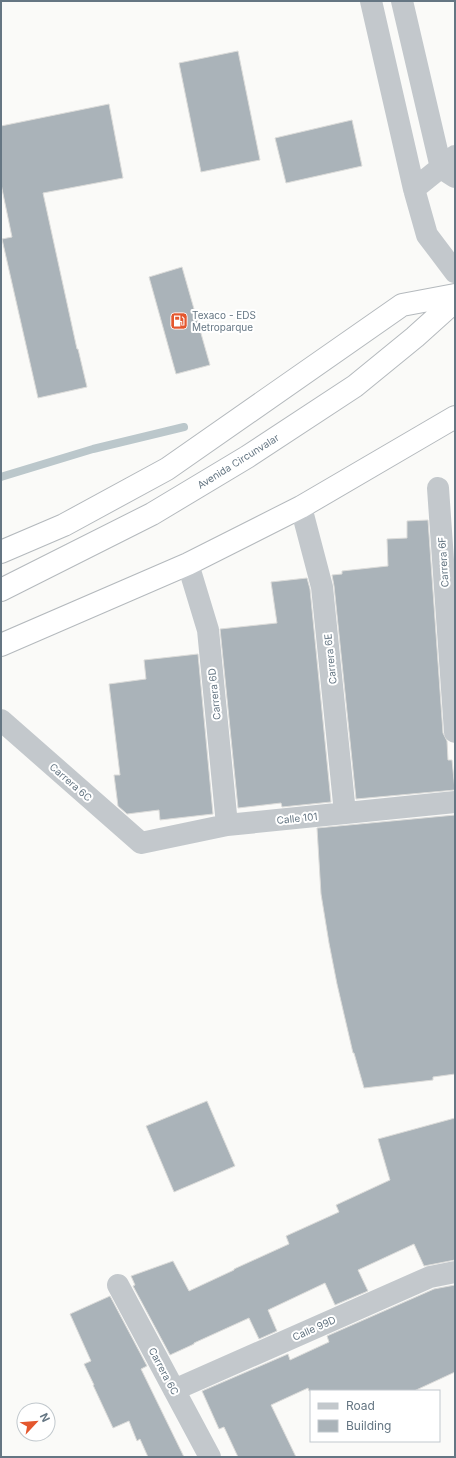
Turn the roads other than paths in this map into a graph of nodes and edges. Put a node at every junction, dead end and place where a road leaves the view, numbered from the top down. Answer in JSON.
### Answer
{"nodes":[{"id":1,"x":371,"y":1,"type":"edge"},
{"id":2,"x":402,"y":1,"type":"edge"},
{"id":3,"x":450,"y":167,"type":"edge"},
{"id":4,"x":414,"y":189,"type":"junction"},
{"id":5,"x":455,"y":272,"type":"edge"},
{"id":6,"x":455,"y":295,"type":"edge"},
{"id":7,"x":455,"y":301,"type":"edge"},
{"id":8,"x":455,"y":417,"type":"edge"},
{"id":9,"x":438,"y":488,"type":"dead end"},
{"id":10,"x":301,"y":507,"type":"junction"},
{"id":11,"x":1,"y":552,"type":"edge"},
{"id":12,"x":188,"y":564,"type":"junction"},
{"id":13,"x":1,"y":590,"type":"edge"},
{"id":14,"x":1,"y":645,"type":"edge"},
{"id":15,"x":1,"y":720,"type":"edge"},
{"id":16,"x":455,"y":732,"type":"edge"},
{"id":17,"x":455,"y":802,"type":"edge"},
{"id":18,"x":345,"y":813,"type":"junction"},
{"id":19,"x":227,"y":825,"type":"junction"},
{"id":20,"x":141,"y":843,"type":"joint"},
{"id":21,"x":455,"y":1272,"type":"edge"},
{"id":22,"x":118,"y":1285,"type":"dead end"},
{"id":23,"x":174,"y":1390,"type":"junction"},
{"id":24,"x":210,"y":1457,"type":"edge"}],
"edges":[{"from":1,"to":4,"type":"street"},
{"from":2,"to":3,"type":"street"},
{"from":3,"to":4,"type":"street"},
{"from":4,"to":5,"type":"street"},
{"from":6,"to":11,"type":"highway"},
{"from":7,"to":13,"type":"highway","name":"Avenida Circunvalar"},
{"from":8,"to":10,"type":"highway"},
{"from":9,"to":16,"type":"street","name":"Carrera 6F"},
{"from":10,"to":12,"type":"highway"},
{"from":10,"to":18,"type":"street","name":"Carrera 6E"},
{"from":12,"to":14,"type":"highway"},
{"from":12,"to":19,"type":"street","name":"Carrera 6D"},
{"from":15,"to":20,"type":"street","name":"Carrera 6C"},
{"from":17,"to":18,"type":"street","name":"Calle 101"},
{"from":18,"to":19,"type":"street","name":"Calle 101"},
{"from":19,"to":20,"type":"street","name":"Calle 101"},
{"from":21,"to":23,"type":"street","name":"Calle 99D"},
{"from":22,"to":23,"type":"street","name":"Carrera 6C"},
{"from":23,"to":24,"type":"street","name":"Carrera 6C"}]}
